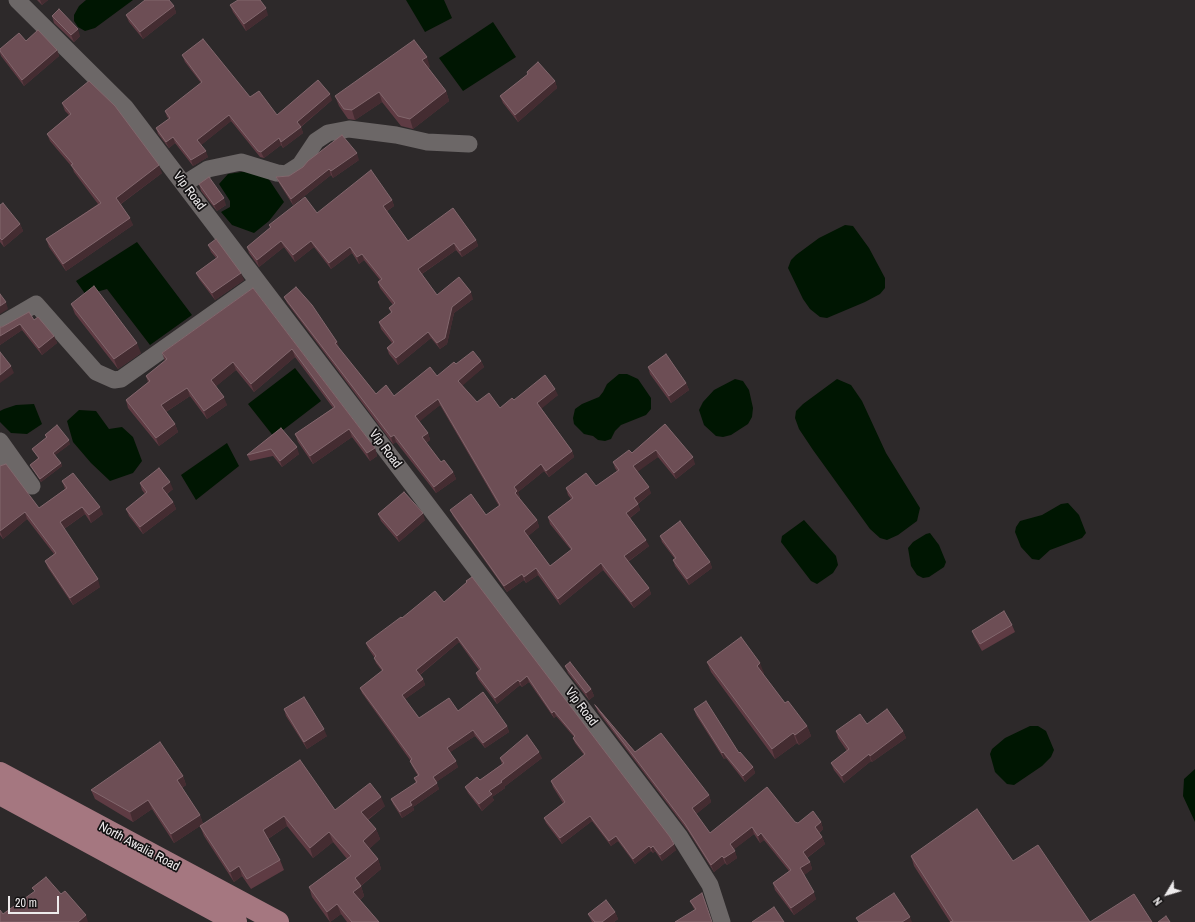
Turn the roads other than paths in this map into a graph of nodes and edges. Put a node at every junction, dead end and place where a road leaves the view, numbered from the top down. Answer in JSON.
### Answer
{"nodes":[{"id":1,"x":17,"y":0,"type":"edge"},
{"id":2,"x":469,"y":144,"type":"dead end"},
{"id":3,"x":184,"y":184,"type":"junction"},
{"id":4,"x":258,"y":282,"type":"junction"},
{"id":5,"x":0,"y":325,"type":"edge"},
{"id":6,"x":0,"y":441,"type":"edge"},
{"id":7,"x":6,"y":462,"type":"edge"},
{"id":8,"x":32,"y":486,"type":"dead end"},
{"id":9,"x":0,"y":773,"type":"edge"},
{"id":10,"x":0,"y":794,"type":"edge"},
{"id":11,"x":236,"y":922,"type":"edge"},
{"id":12,"x":278,"y":922,"type":"edge"},
{"id":13,"x":722,"y":922,"type":"edge"}],
"edges":[{"from":1,"to":3,"type":"street","name":"Vip Road"},
{"from":2,"to":3,"type":"street"},
{"from":3,"to":4,"type":"street","name":"Vip Road"},
{"from":4,"to":5,"type":"street"},
{"from":4,"to":13,"type":"street","name":"Vip Road"},
{"from":6,"to":7,"type":"street"},
{"from":7,"to":8,"type":"street"},
{"from":9,"to":12,"type":"main road","name":"North Awalia Road"},
{"from":10,"to":11,"type":"main road","name":"North Awalia Road"}]}
